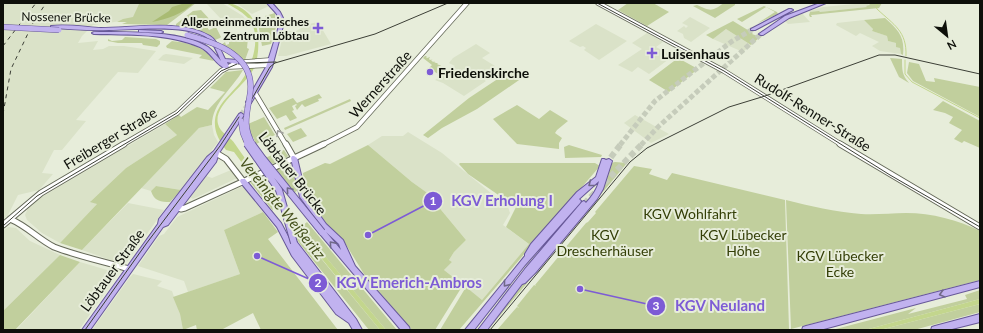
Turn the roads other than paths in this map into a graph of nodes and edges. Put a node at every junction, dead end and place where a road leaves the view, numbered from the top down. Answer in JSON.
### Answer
{"nodes":[{"id":1,"x":269,"y":3,"type":"edge"},
{"id":2,"x":467,"y":3,"type":"edge"},
{"id":3,"x":598,"y":3,"type":"edge"},
{"id":4,"x":810,"y":3,"type":"edge"},
{"id":5,"x":824,"y":3,"type":"edge"},
{"id":6,"x":785,"y":15,"type":"junction"},
{"id":7,"x":3,"y":26,"type":"edge"},
{"id":8,"x":128,"y":28,"type":"junction"},
{"id":9,"x":753,"y":29,"type":"tunnel mouth"},
{"id":10,"x":117,"y":31,"type":"junction"},
{"id":11,"x":761,"y":34,"type":"tunnel mouth"},
{"id":12,"x":186,"y":36,"type":"junction"},
{"id":13,"x":223,"y":60,"type":"junction"},
{"id":14,"x":245,"y":62,"type":"dead end"},
{"id":15,"x":236,"y":63,"type":"joint"},
{"id":16,"x":271,"y":63,"type":"junction"},
{"id":17,"x":226,"y":67,"type":"junction"},
{"id":18,"x":255,"y":93,"type":"junction"},
{"id":19,"x":249,"y":102,"type":"tunnel mouth"},
{"id":20,"x":241,"y":115,"type":"tunnel mouth"},
{"id":21,"x":216,"y":153,"type":"junction"},
{"id":22,"x":294,"y":158,"type":"junction"},
{"id":23,"x":273,"y":168,"type":"dead end"},
{"id":24,"x":264,"y":172,"type":"dead end"},
{"id":25,"x":246,"y":180,"type":"junction"},
{"id":26,"x":581,"y":203,"type":"junction"},
{"id":27,"x":177,"y":205,"type":"junction"},
{"id":28,"x":10,"y":218,"type":"junction"},
{"id":29,"x":3,"y":225,"type":"edge"},
{"id":30,"x":980,"y":227,"type":"edge"},
{"id":31,"x":353,"y":268,"type":"junction"},
{"id":32,"x":129,"y":269,"type":"junction"},
{"id":33,"x":980,"y":284,"type":"edge"},
{"id":34,"x":980,"y":318,"type":"edge"},
{"id":35,"x":353,"y":322,"type":"junction"},
{"id":36,"x":86,"y":330,"type":"edge"},
{"id":37,"x":358,"y":330,"type":"edge"},
{"id":38,"x":406,"y":330,"type":"edge"},
{"id":39,"x":469,"y":330,"type":"edge"},
{"id":40,"x":482,"y":330,"type":"edge"},
{"id":41,"x":806,"y":330,"type":"edge"},
{"id":42,"x":935,"y":330,"type":"edge"}],
"edges":[{"from":1,"to":16,"type":"main road"},
{"from":2,"to":22,"type":"street","name":"Wernerstraße"},
{"from":3,"to":30,"type":"street","name":"Rudolf-Renner-Straße"},
{"from":4,"to":6,"type":"main road"},
{"from":5,"to":6,"type":"main road"},
{"from":6,"to":9,"type":"main road"},
{"from":6,"to":11,"type":"main road"},
{"from":7,"to":10,"type":"main road","name":"Nossener Brücke","bridge":true},
{"from":7,"to":10,"type":"main road","name":"Nossener Brücke","bridge":true},
{"from":8,"to":10,"type":"main road","name":"Nossener Brücke"},
{"from":8,"to":12,"type":"main road","name":"Löbtauer Brücke"},
{"from":8,"to":13,"type":"main road"},
{"from":10,"to":12,"type":"main road","name":"Löbtauer Brücke"},
{"from":10,"to":17,"type":"main road"},
{"from":31,"to":12,"type":"main road","name":"Löbtauer Brücke","one_way":true,"bridge":true},
{"from":12,"to":35,"type":"main road","name":"Löbtauer Brücke","bridge":true},
{"from":13,"to":15,"type":"main road"},
{"from":13,"to":17,"type":"main road"},
{"from":14,"to":16,"type":"street"},
{"from":15,"to":17,"type":"street","name":"Freiberger Straße"},
{"from":16,"to":17,"type":"street"},
{"from":16,"to":18,"type":"main road"},
{"from":17,"to":28,"type":"street","name":"Freiberger Straße"},
{"from":18,"to":19,"type":"main road"},
{"from":22,"to":18,"type":"street","one_way":true},
{"from":20,"to":21,"type":"main road","name":"Löbtauer Straße"},
{"from":21,"to":25,"type":"street"},
{"from":21,"to":27,"type":"main road","name":"Löbtauer Straße"},
{"from":22,"to":23,"type":"street","name":"Wernerstraße"},
{"from":22,"to":31,"type":"main road"},
{"from":24,"to":25,"type":"street"},
{"from":25,"to":27,"type":"street"},
{"from":25,"to":35,"type":"main road"},
{"from":26,"to":26,"type":"main road","one_way":true},
{"from":26,"to":39,"type":"main road","one_way":true},
{"from":26,"to":40,"type":"main road"},
{"from":27,"to":32,"type":"main road","name":"Löbtauer Straße"},
{"from":28,"to":29,"type":"street","name":"Freiberger Straße"},
{"from":28,"to":32,"type":"street"},
{"from":31,"to":38,"type":"main road","name":"Löbtauer Brücke"},
{"from":32,"to":36,"type":"main road","name":"Löbtauer Straße"},
{"from":33,"to":41,"type":"main road","one_way":true},
{"from":34,"to":42,"type":"main road"},
{"from":35,"to":37,"type":"main road","name":"Löbtauer Brücke"}]}
